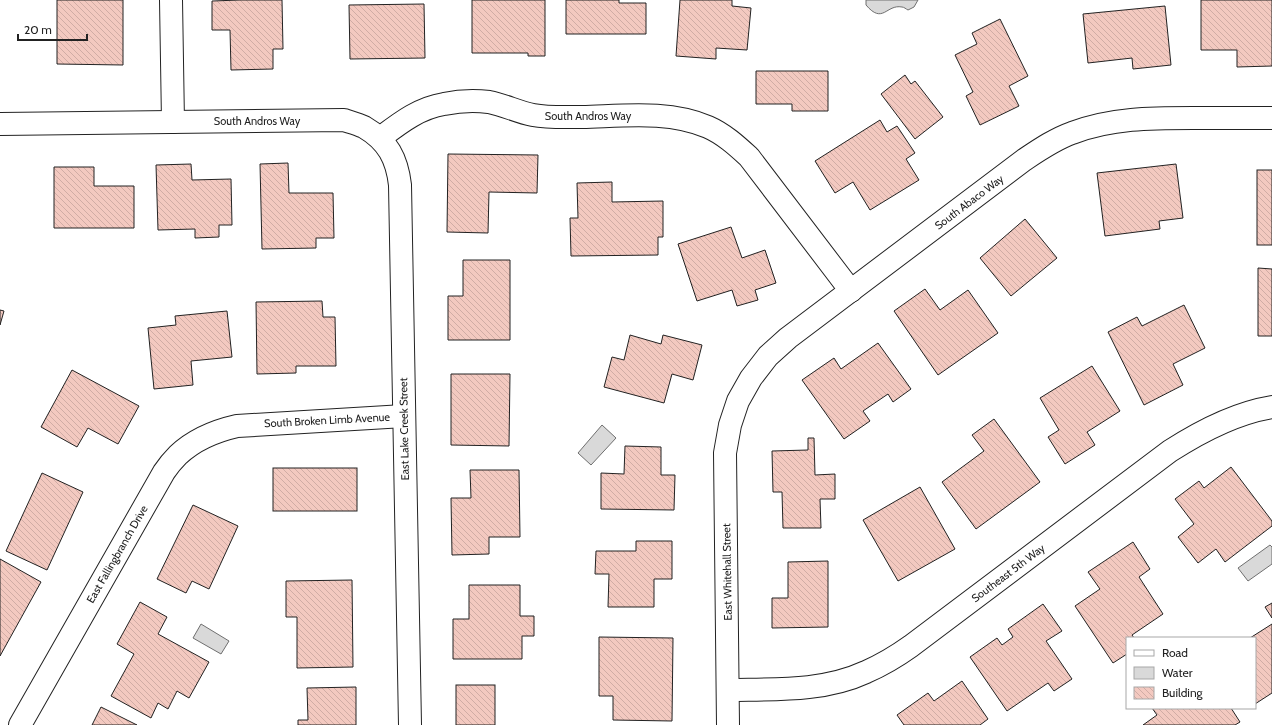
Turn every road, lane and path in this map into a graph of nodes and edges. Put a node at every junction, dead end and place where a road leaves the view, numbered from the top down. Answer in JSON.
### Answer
{"nodes":[{"id":1,"x":171,"y":0,"type":"edge"},
{"id":2,"x":1272,"y":118,"type":"edge"},
{"id":3,"x":173,"y":122,"type":"junction"},
{"id":4,"x":0,"y":124,"type":"edge"},
{"id":5,"x":380,"y":138,"type":"junction"},
{"id":6,"x":851,"y":291,"type":"junction"},
{"id":7,"x":1272,"y":407,"type":"edge"},
{"id":8,"x":404,"y":416,"type":"junction"},
{"id":9,"x":732,"y":419,"type":"joint"},
{"id":10,"x":250,"y":425,"type":"joint"},
{"id":11,"x":728,"y":690,"type":"junction"},
{"id":12,"x":20,"y":725,"type":"edge"},
{"id":13,"x":410,"y":725,"type":"edge"},
{"id":14,"x":728,"y":725,"type":"edge"}],
"edges":[{"from":1,"to":3,"type":"street"},
{"from":2,"to":6,"type":"street","name":"South Abaco Way"},
{"from":3,"to":4,"type":"street","name":"South Andros Way"},
{"from":3,"to":5,"type":"street","name":"South Andros Way"},
{"from":5,"to":6,"type":"street","name":"South Andros Way"},
{"from":5,"to":8,"type":"street","name":"East Lake Creek Street"},
{"from":6,"to":9,"type":"street","name":"South Abaco Way"},
{"from":7,"to":11,"type":"street","name":"Southeast 5th Way"},
{"from":8,"to":10,"type":"street","name":"South Broken Limb Avenue"},
{"from":8,"to":13,"type":"street","name":"East Lake Creek Street"},
{"from":9,"to":11,"type":"street","name":"East Whitehall Street"},
{"from":10,"to":12,"type":"street","name":"East Fallingbranch Drive"},
{"from":11,"to":14,"type":"street","name":"East Whitehall Street"}]}
